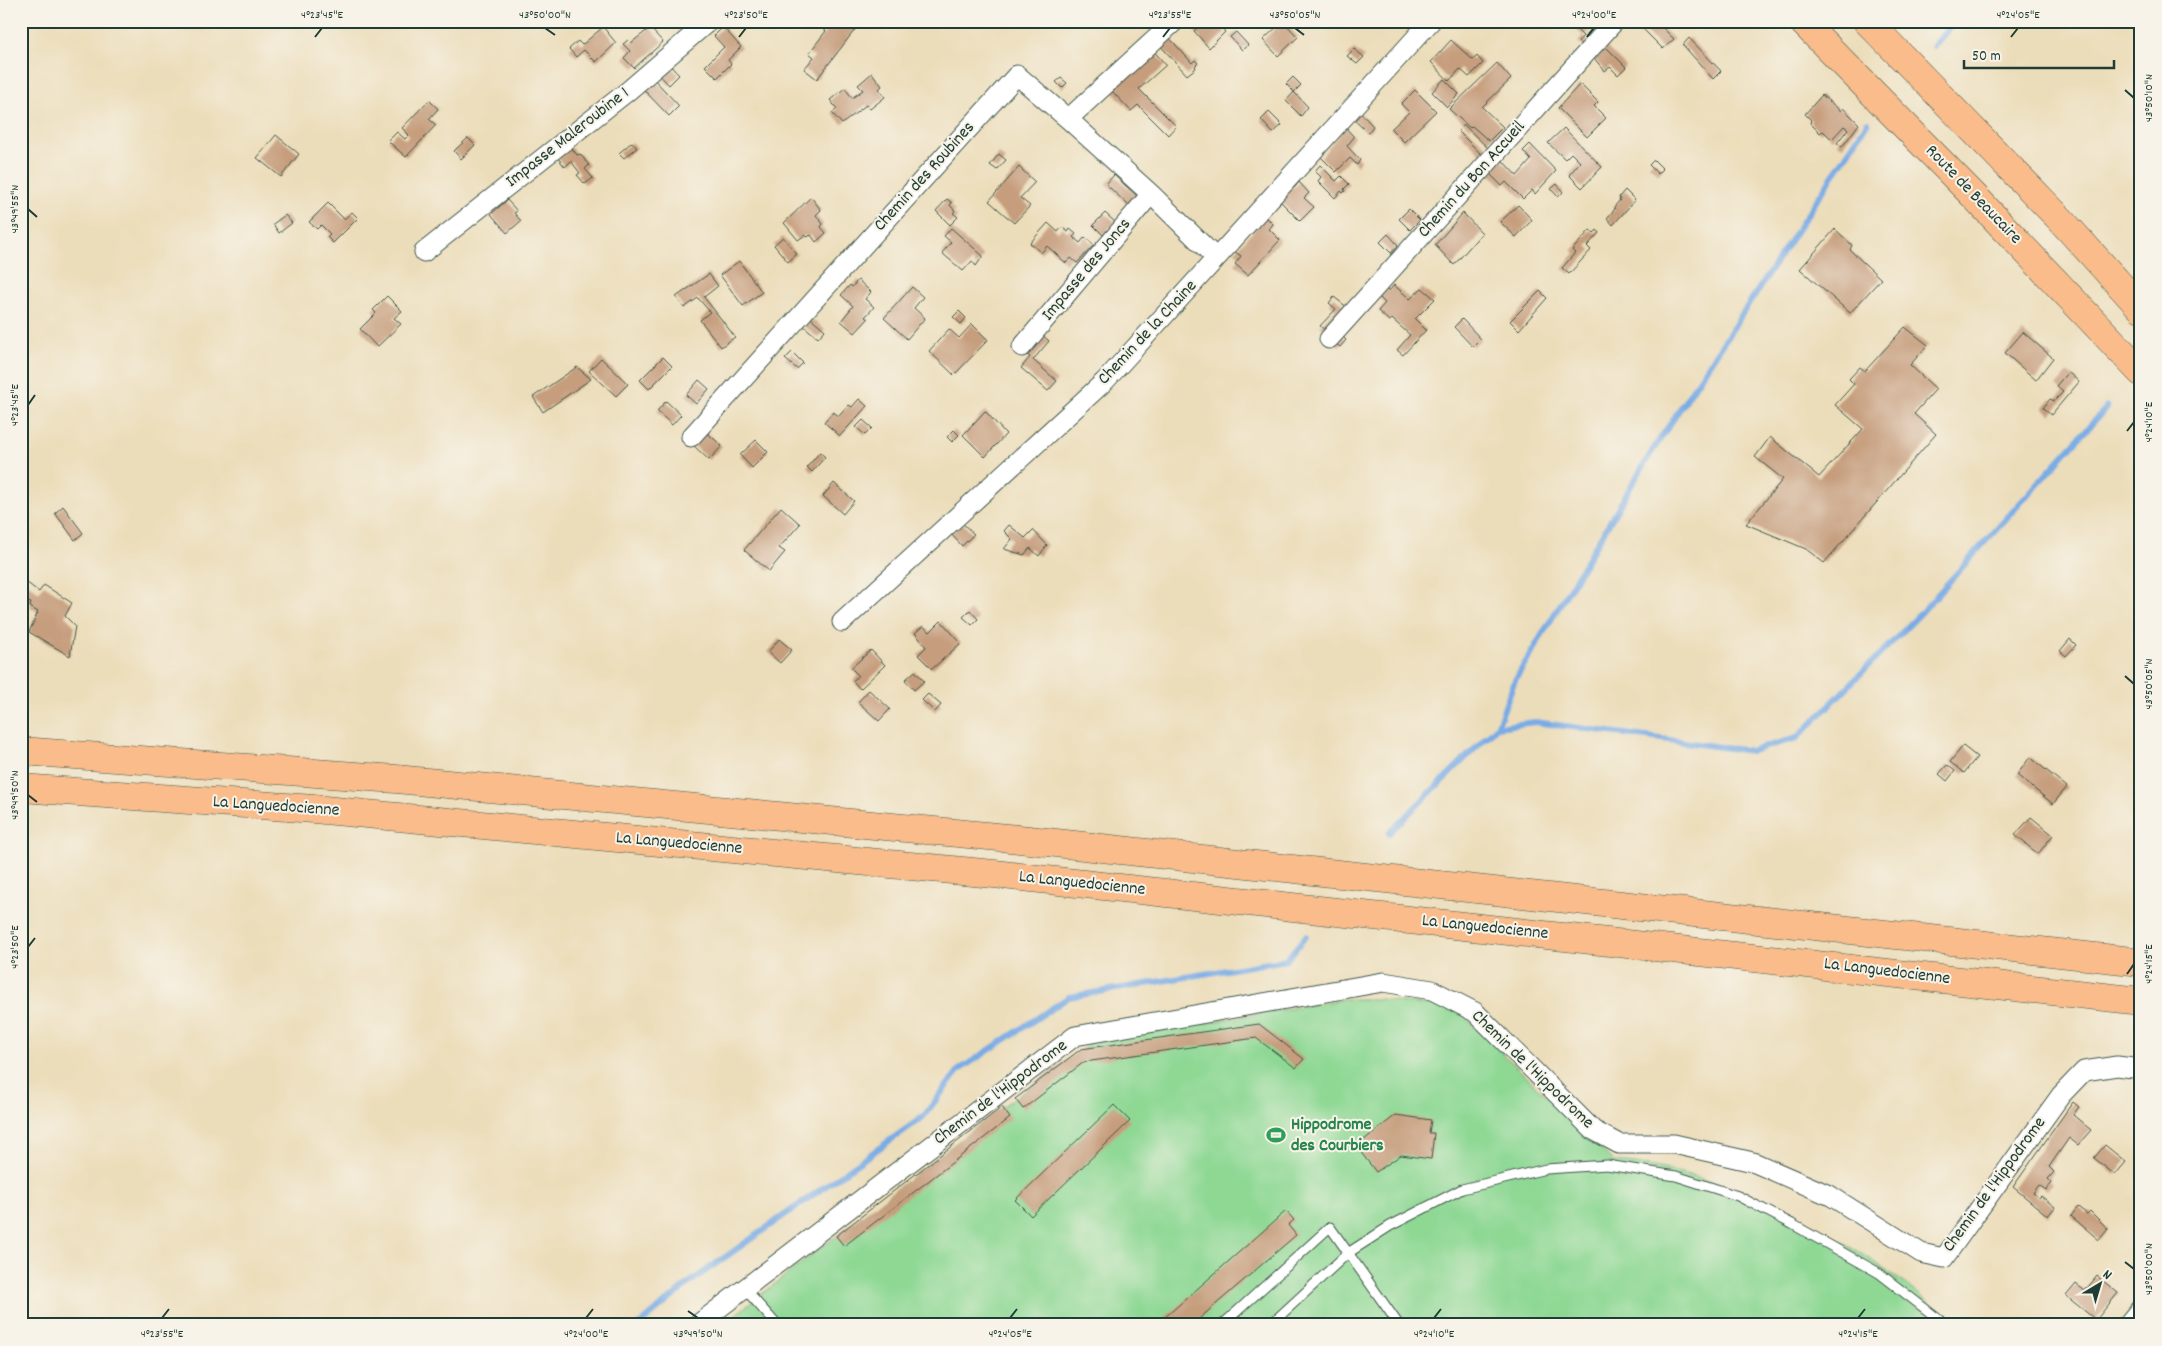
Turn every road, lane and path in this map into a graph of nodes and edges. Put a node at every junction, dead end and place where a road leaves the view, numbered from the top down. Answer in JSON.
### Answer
{"nodes":[{"id":1,"x":709,"y":21,"type":"edge"},
{"id":2,"x":1175,"y":21,"type":"edge"},
{"id":3,"x":1430,"y":21,"type":"edge"},
{"id":4,"x":1615,"y":21,"type":"edge"},
{"id":5,"x":1802,"y":21,"type":"edge"},
{"id":6,"x":1867,"y":21,"type":"edge"},
{"id":7,"x":1068,"y":119,"type":"junction"},
{"id":8,"x":1151,"y":194,"type":"junction"},
{"id":9,"x":424,"y":252,"type":"dead end"},
{"id":10,"x":1216,"y":258,"type":"junction"},
{"id":11,"x":2141,"y":308,"type":"edge"},
{"id":12,"x":1329,"y":339,"type":"dead end"},
{"id":13,"x":1022,"y":347,"type":"dead end"},
{"id":14,"x":2141,"y":372,"type":"edge"},
{"id":15,"x":691,"y":437,"type":"dead end"},
{"id":16,"x":842,"y":622,"type":"dead end"},
{"id":17,"x":21,"y":751,"type":"edge"},
{"id":18,"x":21,"y":788,"type":"edge"},
{"id":19,"x":2141,"y":962,"type":"edge"},
{"id":20,"x":2141,"y":1001,"type":"edge"},
{"id":21,"x":2141,"y":1069,"type":"edge"},
{"id":22,"x":1348,"y":1253,"type":"junction"},
{"id":23,"x":744,"y":1288,"type":"junction"},
{"id":24,"x":2141,"y":1308,"type":"edge"},
{"id":25,"x":697,"y":1325,"type":"edge"},
{"id":26,"x":777,"y":1325,"type":"edge"},
{"id":27,"x":1222,"y":1325,"type":"edge"},
{"id":28,"x":1270,"y":1325,"type":"edge"},
{"id":29,"x":1399,"y":1325,"type":"edge"},
{"id":30,"x":1946,"y":1325,"type":"edge"},
{"id":31,"x":2127,"y":1325,"type":"edge"}],
"edges":[{"from":1,"to":9,"type":"street","name":"Impasse Maleroubine 1"},
{"from":2,"to":7,"type":"street"},
{"from":3,"to":10,"type":"street","name":"Chemin de la Chaine"},
{"from":4,"to":12,"type":"street","name":"Chemin du Bon Accueil"},
{"from":5,"to":14,"type":"main road","name":"Route de Beaucaire"},
{"from":6,"to":11,"type":"main road"},
{"from":7,"to":8,"type":"street"},
{"from":7,"to":15,"type":"street","name":"Chemin des Roubines"},
{"from":8,"to":10,"type":"street"},
{"from":8,"to":13,"type":"street","name":"Impasse des Joncs"},
{"from":10,"to":16,"type":"street","name":"Chemin de la Chaine"},
{"from":17,"to":19,"type":"main road","name":"La Languedocienne"},
{"from":18,"to":20,"type":"main road","name":"La Languedocienne"},
{"from":21,"to":23,"type":"street","name":"Chemin de l'Hippodrome"},
{"from":22,"to":27,"type":"lane"},
{"from":22,"to":28,"type":"lane"},
{"from":22,"to":29,"type":"lane"},
{"from":22,"to":30,"type":"lane"},
{"from":23,"to":25,"type":"street","name":"Chemin de l'Hippodrome"},
{"from":23,"to":26,"type":"lane"},
{"from":24,"to":31,"type":"street"}]}
